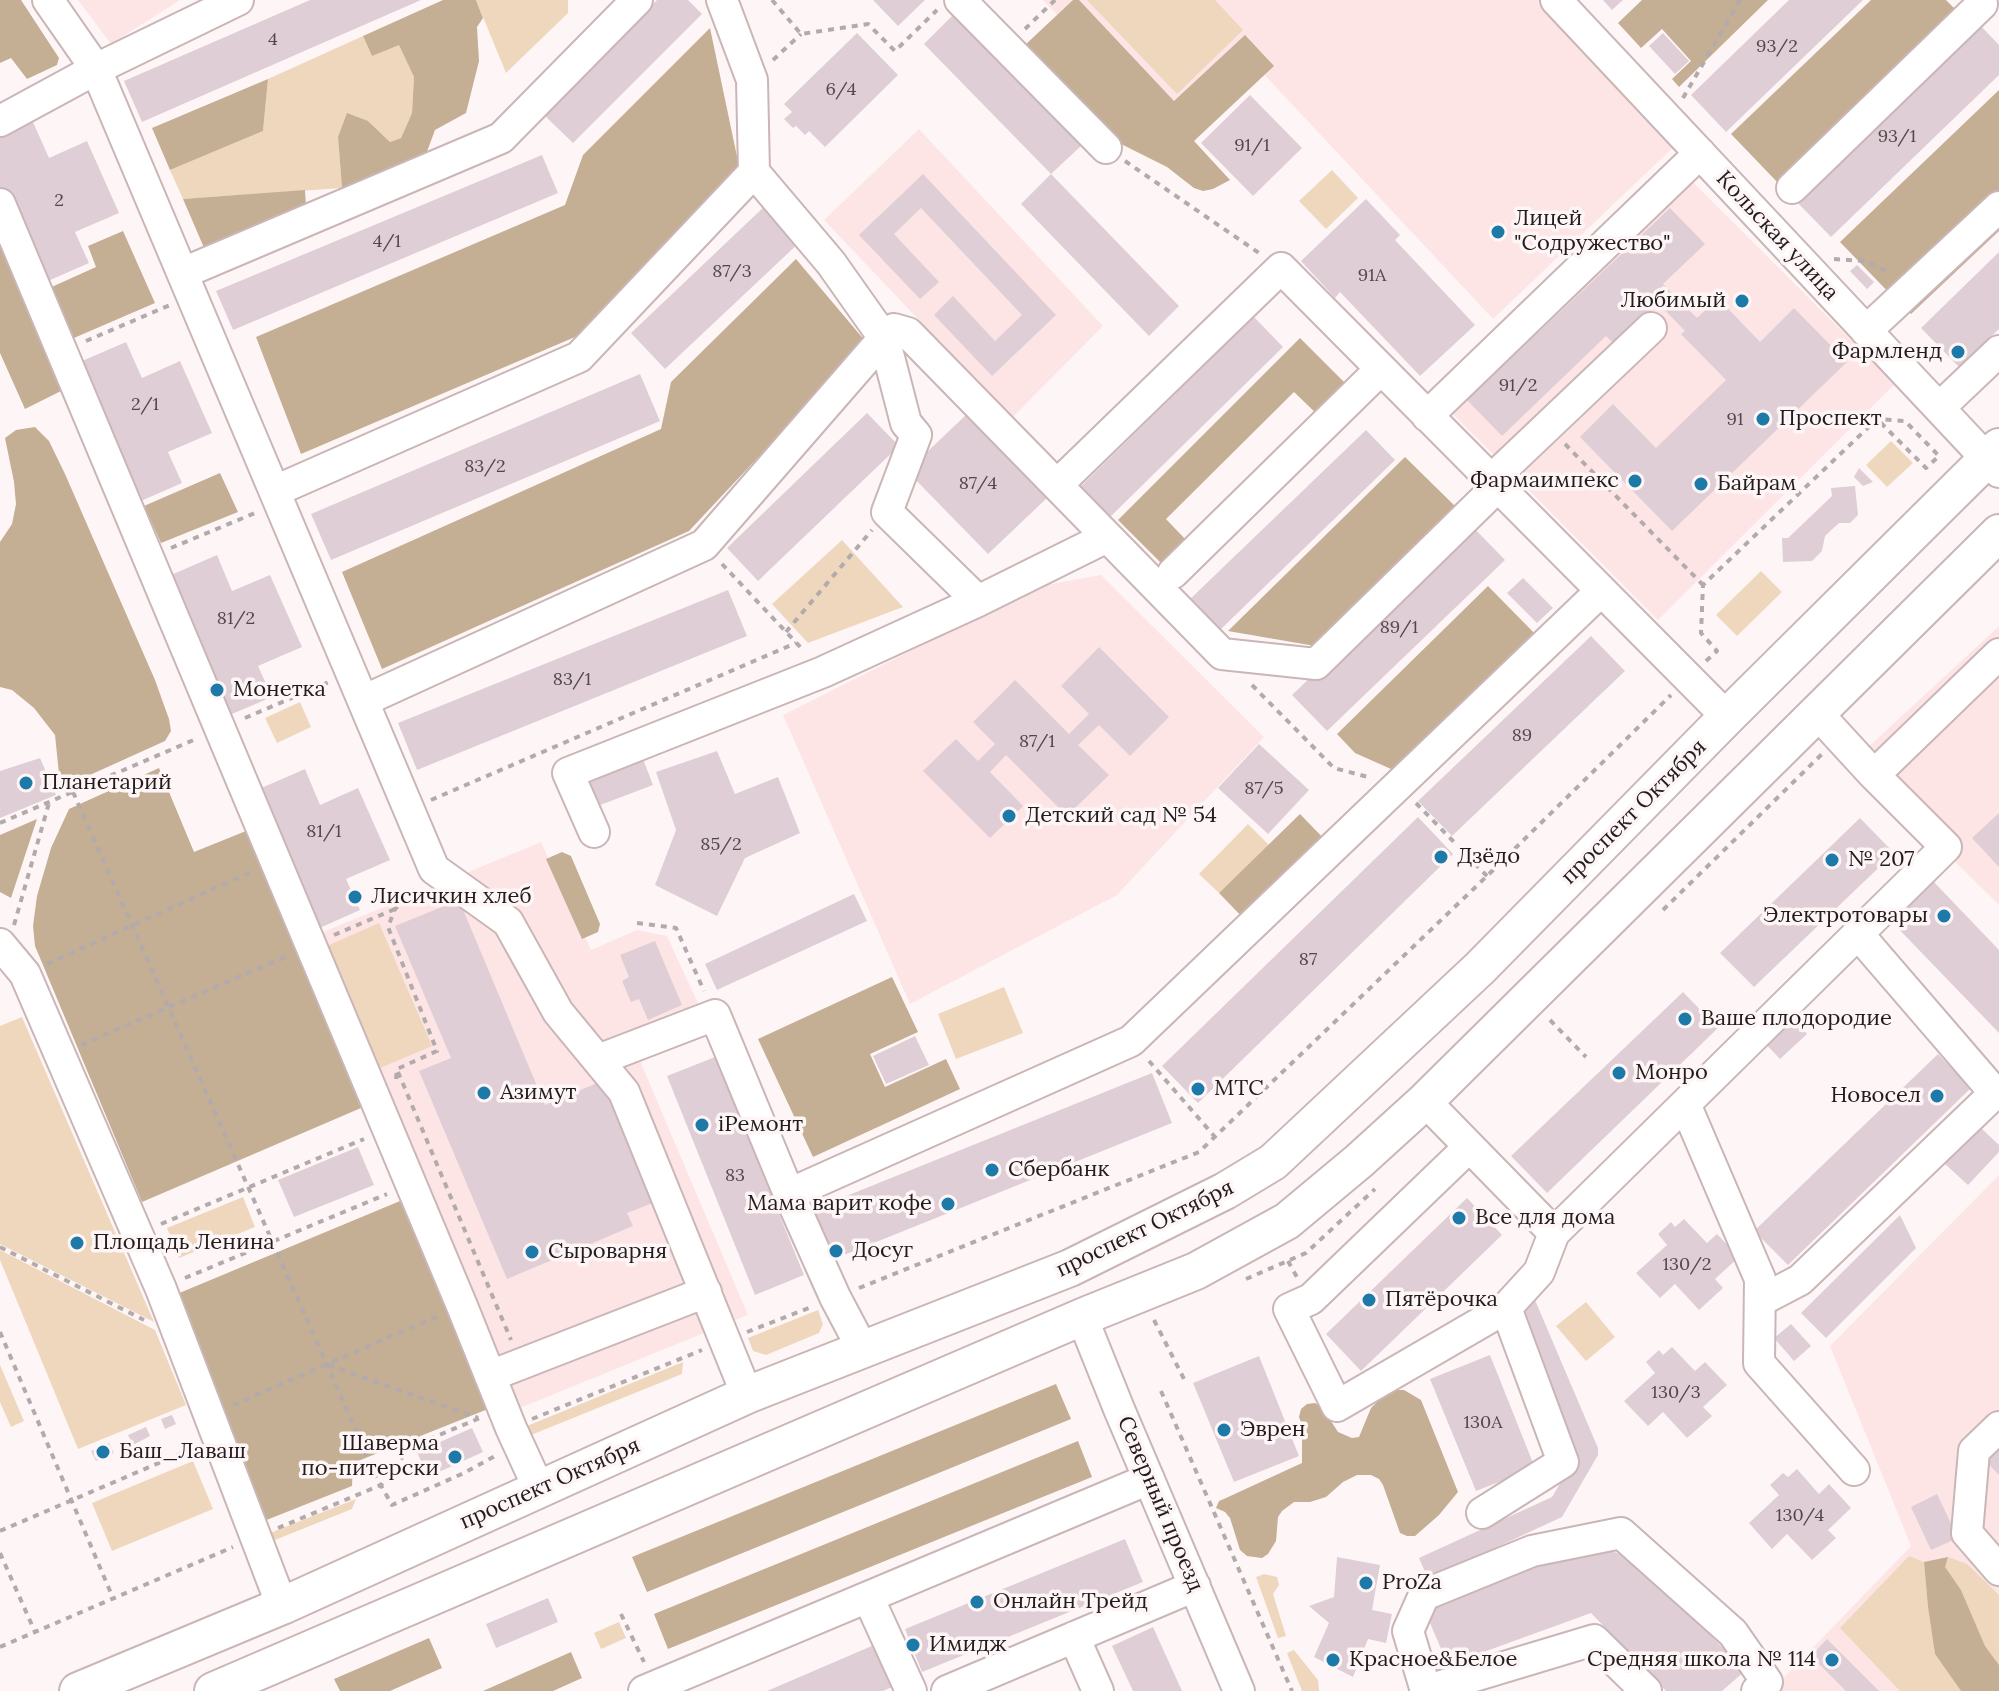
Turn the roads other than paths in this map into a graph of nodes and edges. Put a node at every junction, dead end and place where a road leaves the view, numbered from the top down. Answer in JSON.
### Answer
{"nodes":[{"id":1,"x":48,"y":0,"type":"edge"},
{"id":2,"x":238,"y":0,"type":"edge"},
{"id":3,"x":637,"y":0,"type":"edge"},
{"id":4,"x":722,"y":0,"type":"edge"},
{"id":5,"x":1556,"y":0,"type":"edge"},
{"id":6,"x":948,"y":5,"type":"edge"},
{"id":7,"x":1986,"y":9,"type":"edge"},
{"id":8,"x":96,"y":69,"type":"junction"},
{"id":9,"x":0,"y":121,"type":"edge"},
{"id":10,"x":1106,"y":148,"type":"road end"},
{"id":11,"x":1700,"y":153,"type":"junction"},
{"id":12,"x":754,"y":172,"type":"junction"},
{"id":13,"x":1792,"y":188,"type":"dead end"},
{"id":14,"x":0,"y":204,"type":"edge"},
{"id":15,"x":1999,"y":207,"type":"edge"},
{"id":16,"x":187,"y":284,"type":"junction"},
{"id":17,"x":1651,"y":328,"type":"dead end"},
{"id":18,"x":1866,"y":331,"type":"junction"},
{"id":19,"x":884,"y":338,"type":"junction"},
{"id":20,"x":1999,"y":351,"type":"edge"},
{"id":21,"x":1381,"y":369,"type":"junction"},
{"id":22,"x":1939,"y":408,"type":"junction"},
{"id":23,"x":1427,"y":416,"type":"junction"},
{"id":24,"x":1995,"y":459,"type":"edge"},
{"id":25,"x":1494,"y":483,"type":"junction"},
{"id":26,"x":1057,"y":485,"type":"junction"},
{"id":27,"x":277,"y":497,"type":"junction"},
{"id":28,"x":1999,"y":533,"type":"edge"},
{"id":29,"x":1107,"y":537,"type":"junction"},
{"id":30,"x":1173,"y":573,"type":"dead end"},
{"id":31,"x":1601,"y":591,"type":"junction"},
{"id":32,"x":978,"y":601,"type":"junction"},
{"id":33,"x":1999,"y":654,"type":"edge"},
{"id":34,"x":1786,"y":659,"type":"junction"},
{"id":35,"x":363,"y":701,"type":"junction"},
{"id":36,"x":1822,"y":708,"type":"junction"},
{"id":37,"x":1727,"y":717,"type":"junction"},
{"id":38,"x":1874,"y":775,"type":"junction"},
{"id":39,"x":594,"y":832,"type":"dead end"},
{"id":40,"x":1858,"y":934,"type":"junction"},
{"id":41,"x":11,"y":956,"type":"edge"},
{"id":42,"x":598,"y":1060,"type":"junction"},
{"id":43,"x":1425,"y":1101,"type":"junction"},
{"id":44,"x":1685,"y":1104,"type":"junction"},
{"id":45,"x":1469,"y":1147,"type":"junction"},
{"id":46,"x":789,"y":1194,"type":"junction"},
{"id":47,"x":1554,"y":1233,"type":"junction"},
{"id":48,"x":706,"y":1292,"type":"junction"},
{"id":49,"x":1760,"y":1301,"type":"junction"},
{"id":50,"x":1506,"y":1308,"type":"junction"},
{"id":51,"x":1082,"y":1317,"type":"junction"},
{"id":52,"x":863,"y":1350,"type":"junction"},
{"id":53,"x":490,"y":1376,"type":"junction"},
{"id":54,"x":747,"y":1395,"type":"junction"},
{"id":55,"x":1999,"y":1427,"type":"edge"},
{"id":56,"x":1854,"y":1470,"type":"dead end"},
{"id":57,"x":1149,"y":1479,"type":"junction"},
{"id":58,"x":539,"y":1489,"type":"junction"},
{"id":59,"x":1482,"y":1513,"type":"dead end"},
{"id":60,"x":1994,"y":1556,"type":"edge"},
{"id":61,"x":1195,"y":1586,"type":"junction"},
{"id":62,"x":868,"y":1597,"type":"junction"},
{"id":63,"x":282,"y":1606,"type":"junction"},
{"id":64,"x":1074,"y":1637,"type":"junction"},
{"id":65,"x":1012,"y":1678,"type":"edge"},
{"id":66,"x":650,"y":1688,"type":"edge"},
{"id":67,"x":78,"y":1691,"type":"edge"},
{"id":68,"x":213,"y":1691,"type":"edge"},
{"id":69,"x":911,"y":1691,"type":"edge"},
{"id":70,"x":947,"y":1691,"type":"edge"},
{"id":71,"x":1098,"y":1691,"type":"edge"},
{"id":72,"x":1239,"y":1691,"type":"edge"},
{"id":73,"x":1426,"y":1691,"type":"edge"},
{"id":74,"x":1440,"y":1691,"type":"edge"},
{"id":75,"x":1646,"y":1691,"type":"edge"},
{"id":76,"x":1757,"y":1691,"type":"edge"}],
"edges":[{"from":1,"to":8,"type":"street"},
{"from":2,"to":8,"type":"street"},
{"from":3,"to":16,"type":"street"},
{"from":4,"to":12,"type":"street"},
{"from":5,"to":11,"type":"street","name":"Кольская улица"},
{"from":6,"to":10,"type":"street"},
{"from":7,"to":13,"type":"street"},
{"from":8,"to":9,"type":"street"},
{"from":8,"to":16,"type":"street"},
{"from":11,"to":18,"type":"street","name":"Кольская улица"},
{"from":11,"to":23,"type":"street"},
{"from":12,"to":19,"type":"street"},
{"from":12,"to":27,"type":"street"},
{"from":14,"to":53,"type":"street"},
{"from":15,"to":18,"type":"street"},
{"from":16,"to":27,"type":"street"},
{"from":17,"to":25,"type":"street"},
{"from":18,"to":22,"type":"street","name":"Кольская улица"},
{"from":19,"to":26,"type":"street"},
{"from":19,"to":32,"type":"street"},
{"from":19,"to":35,"type":"street"},
{"from":20,"to":22,"type":"street"},
{"from":21,"to":23,"type":"street"},
{"from":21,"to":26,"type":"street"},
{"from":21,"to":30,"type":"street"},
{"from":22,"to":24,"type":"street","name":"Кольская улица"},
{"from":23,"to":25,"type":"street"},
{"from":24,"to":34,"type":"main road","name":"проспект Октября"},
{"from":25,"to":29,"type":"street"},
{"from":25,"to":31,"type":"street"},
{"from":26,"to":29,"type":"street"},
{"from":27,"to":35,"type":"street"},
{"from":28,"to":36,"type":"main road"},
{"from":29,"to":32,"type":"street"},
{"from":31,"to":37,"type":"street"},
{"from":31,"to":46,"type":"street"},
{"from":32,"to":39,"type":"street"},
{"from":33,"to":38,"type":"street"},
{"from":34,"to":36,"type":"main road"},
{"from":34,"to":37,"type":"main road","name":"проспект Октября"},
{"from":35,"to":42,"type":"street"},
{"from":36,"to":38,"type":"street"},
{"from":36,"to":43,"type":"main road"},
{"from":37,"to":52,"type":"main road","name":"проспект Октября"},
{"from":38,"to":40,"type":"street"},
{"from":40,"to":44,"type":"street"},
{"from":40,"to":49,"type":"street"},
{"from":41,"to":63,"type":"street"},
{"from":42,"to":46,"type":"street"},
{"from":42,"to":48,"type":"street"},
{"from":43,"to":45,"type":"street"},
{"from":43,"to":51,"type":"main road"},
{"from":44,"to":47,"type":"street"},
{"from":44,"to":49,"type":"street"},
{"from":45,"to":47,"type":"street"},
{"from":45,"to":50,"type":"street"},
{"from":46,"to":52,"type":"street"},
{"from":47,"to":50,"type":"street"},
{"from":48,"to":53,"type":"street"},
{"from":48,"to":54,"type":"street"},
{"from":49,"to":56,"type":"street"},
{"from":50,"to":59,"type":"street"},
{"from":51,"to":57,"type":"street","name":"Северный проезд"},
{"from":51,"to":68,"type":"main road"},
{"from":52,"to":54,"type":"main road","name":"проспект Октября"},
{"from":53,"to":58,"type":"street"},
{"from":54,"to":58,"type":"main road","name":"проспект Октября"},
{"from":55,"to":60,"type":"street"},
{"from":57,"to":61,"type":"street","name":"Северный проезд"},
{"from":57,"to":62,"type":"street"},
{"from":58,"to":63,"type":"main road","name":"проспект Октября"},
{"from":61,"to":64,"type":"street"},
{"from":61,"to":72,"type":"street","name":"Северный проезд"},
{"from":62,"to":66,"type":"street"},
{"from":62,"to":69,"type":"street"},
{"from":63,"to":67,"type":"main road","name":"проспект Октября"},
{"from":64,"to":65,"type":"street"},
{"from":64,"to":71,"type":"street"},
{"from":65,"to":70,"type":"street"},
{"from":73,"to":76,"type":"street"},
{"from":74,"to":75,"type":"street"}]}
